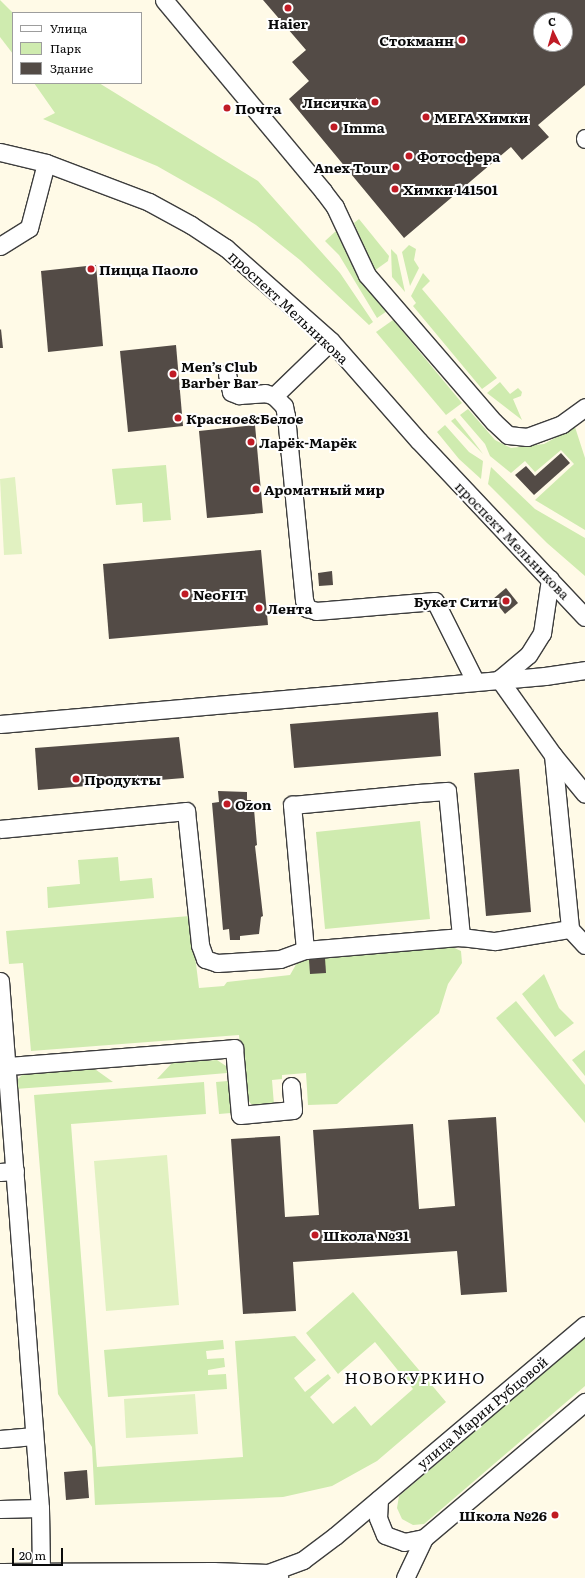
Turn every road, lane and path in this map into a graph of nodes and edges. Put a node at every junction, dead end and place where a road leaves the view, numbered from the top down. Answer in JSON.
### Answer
{"nodes":[{"id":1,"x":164,"y":0,"type":"edge"},
{"id":2,"x":0,"y":152,"type":"edge"},
{"id":3,"x":46,"y":163,"type":"junction"},
{"id":4,"x":0,"y":246,"type":"edge"},
{"id":5,"x":331,"y":341,"type":"junction"},
{"id":6,"x":227,"y":374,"type":"dead end"},
{"id":7,"x":274,"y":396,"type":"junction"},
{"id":8,"x":585,"y":407,"type":"edge"},
{"id":9,"x":550,"y":579,"type":"junction"},
{"id":10,"x":585,"y":617,"type":"edge"},
{"id":11,"x":585,"y":670,"type":"edge"},
{"id":12,"x":499,"y":679,"type":"junction"},
{"id":13,"x":475,"y":681,"type":"junction"},
{"id":14,"x":0,"y":724,"type":"edge"},
{"id":15,"x":553,"y":755,"type":"junction"},
{"id":16,"x":585,"y":794,"type":"edge"},
{"id":17,"x":0,"y":829,"type":"edge"},
{"id":18,"x":570,"y":929,"type":"junction"},
{"id":19,"x":461,"y":937,"type":"junction"},
{"id":20,"x":585,"y":945,"type":"edge"},
{"id":21,"x":305,"y":950,"type":"junction"},
{"id":22,"x":0,"y":981,"type":"edge"},
{"id":23,"x":7,"y":1066,"type":"junction"},
{"id":24,"x":291,"y":1086,"type":"dead end"},
{"id":25,"x":7,"y":1172,"type":"edge"},
{"id":26,"x":585,"y":1325,"type":"edge"},
{"id":27,"x":585,"y":1402,"type":"edge"},
{"id":28,"x":34,"y":1436,"type":"junction"},
{"id":29,"x":0,"y":1439,"type":"edge"},
{"id":30,"x":379,"y":1499,"type":"junction"},
{"id":31,"x":40,"y":1508,"type":"junction"},
{"id":32,"x":0,"y":1509,"type":"edge"},
{"id":33,"x":424,"y":1538,"type":"junction"},
{"id":34,"x":41,"y":1571,"type":"junction"},
{"id":35,"x":0,"y":1572,"type":"edge"},
{"id":36,"x":274,"y":1576,"type":"edge"},
{"id":37,"x":404,"y":1578,"type":"edge"}],
"edges":[{"from":1,"to":8,"type":"street"},
{"from":2,"to":3,"type":"street","name":"проспект Мельникова"},
{"from":3,"to":4,"type":"street"},
{"from":3,"to":5,"type":"street","name":"проспект Мельникова"},
{"from":5,"to":7,"type":"street"},
{"from":5,"to":9,"type":"street","name":"проспект Мельникова"},
{"from":6,"to":7,"type":"street"},
{"from":7,"to":13,"type":"street"},
{"from":9,"to":10,"type":"street","name":"проспект Мельникова"},
{"from":9,"to":12,"type":"street"},
{"from":11,"to":12,"type":"street"},
{"from":12,"to":13,"type":"street"},
{"from":12,"to":15,"type":"street"},
{"from":13,"to":14,"type":"street"},
{"from":15,"to":16,"type":"street"},
{"from":15,"to":18,"type":"street"},
{"from":17,"to":21,"type":"street"},
{"from":18,"to":19,"type":"street"},
{"from":18,"to":20,"type":"street"},
{"from":19,"to":21,"type":"street"},
{"from":19,"to":21,"type":"street"},
{"from":22,"to":23,"type":"street"},
{"from":23,"to":24,"type":"street"},
{"from":23,"to":25,"type":"street"},
{"from":25,"to":28,"type":"street"},
{"from":26,"to":30,"type":"street","name":"улица Марии Рубцовой"},
{"from":27,"to":33,"type":"street"},
{"from":28,"to":29,"type":"street"},
{"from":28,"to":31,"type":"street"},
{"from":30,"to":33,"type":"street"},
{"from":30,"to":36,"type":"street","name":"улица Марии Рубцовой"},
{"from":31,"to":32,"type":"street"},
{"from":31,"to":34,"type":"street"},
{"from":33,"to":37,"type":"street"},
{"from":34,"to":35,"type":"street"},
{"from":34,"to":36,"type":"street"}]}
